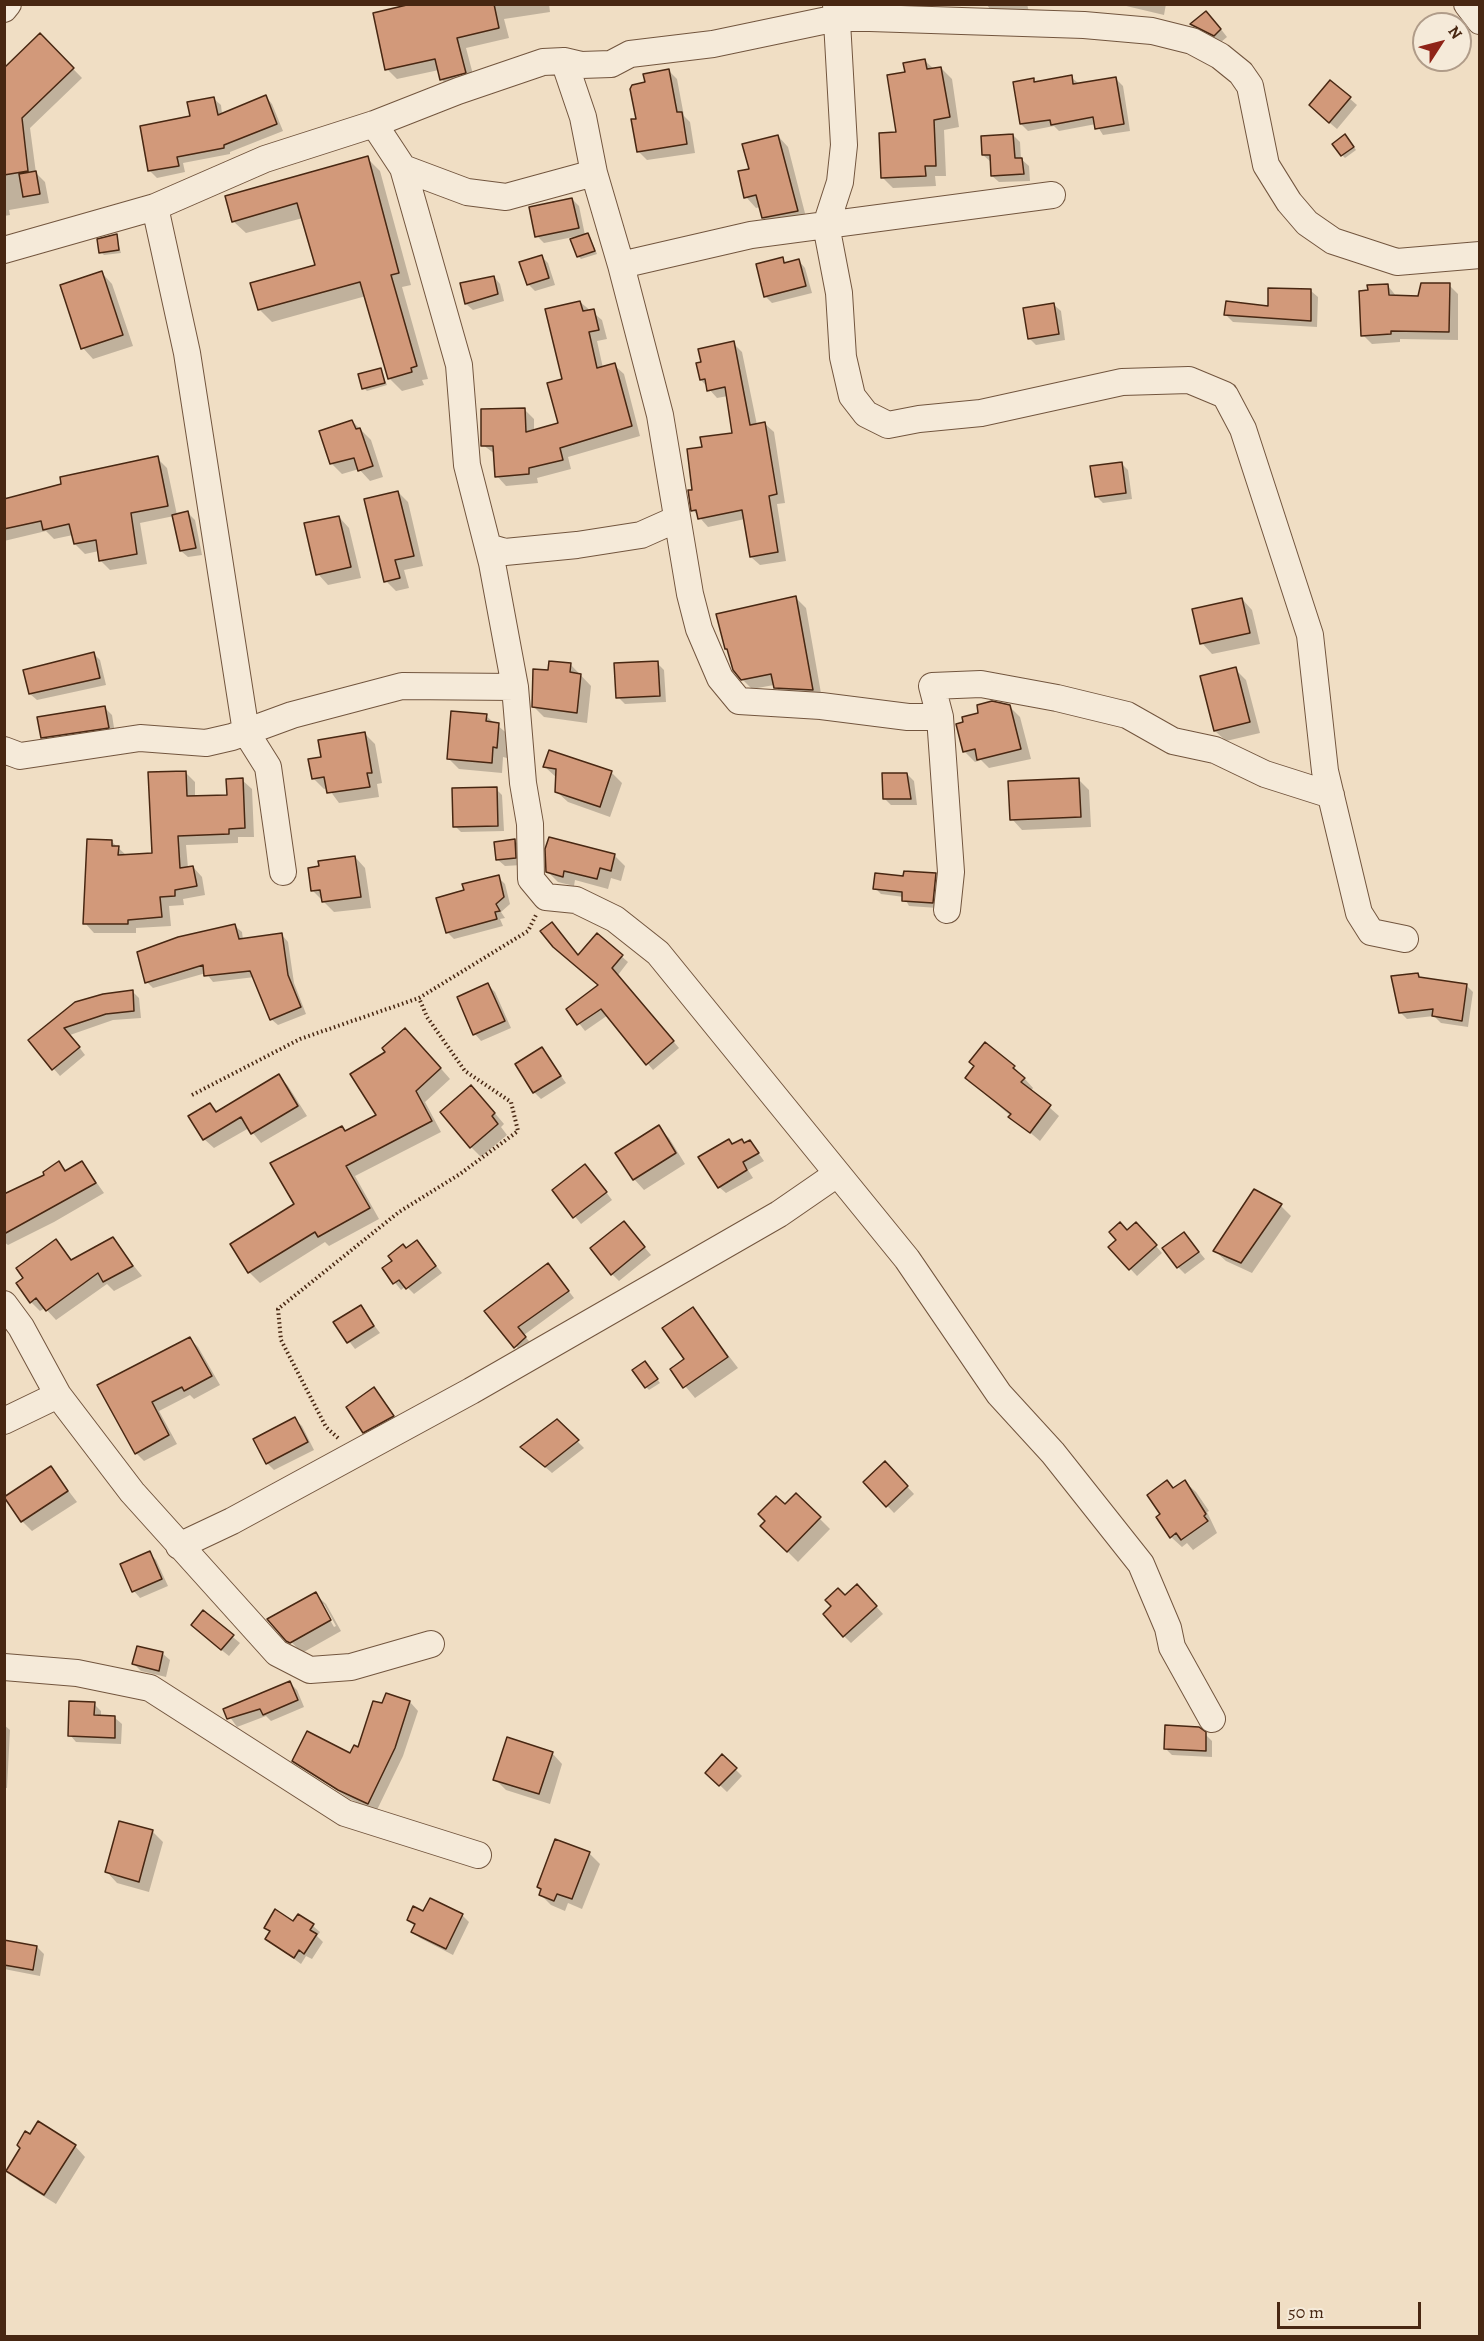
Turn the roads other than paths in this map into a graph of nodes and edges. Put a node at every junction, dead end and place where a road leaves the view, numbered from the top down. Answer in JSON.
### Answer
{"nodes":[{"id":1,"x":8,"y":4,"type":"edge"},
{"id":2,"x":1467,"y":4,"type":"edge"},
{"id":3,"x":4,"y":9,"type":"edge"},
{"id":4,"x":836,"y":11,"type":"edge"},
{"id":5,"x":1479,"y":21,"type":"edge"},
{"id":6,"x":564,"y":61,"type":"junction"},
{"id":7,"x":374,"y":124,"type":"junction"},
{"id":8,"x":403,"y":168,"type":"junction"},
{"id":9,"x":594,"y":173,"type":"junction"},
{"id":10,"x":1052,"y":195,"type":"dead end"},
{"id":11,"x":155,"y":207,"type":"junction"},
{"id":12,"x":826,"y":225,"type":"junction"},
{"id":13,"x":4,"y":250,"type":"edge"},
{"id":14,"x":1479,"y":255,"type":"edge"},
{"id":15,"x":621,"y":265,"type":"junction"},
{"id":16,"x":677,"y":519,"type":"junction"},
{"id":17,"x":488,"y":547,"type":"junction"},
{"id":18,"x":516,"y":687,"type":"junction"},
{"id":19,"x":940,"y":717,"type":"junction"},
{"id":20,"x":246,"y":732,"type":"junction"},
{"id":21,"x":4,"y":750,"type":"edge"},
{"id":22,"x":1330,"y":795,"type":"junction"},
{"id":23,"x":283,"y":872,"type":"dead end"},
{"id":24,"x":947,"y":910,"type":"dead end"},
{"id":25,"x":1405,"y":939,"type":"dead end"},
{"id":26,"x":837,"y":1173,"type":"junction"},
{"id":27,"x":4,"y":1304,"type":"edge"},
{"id":28,"x":58,"y":1395,"type":"junction"},
{"id":29,"x":4,"y":1421,"type":"edge"},
{"id":30,"x":179,"y":1546,"type":"junction"},
{"id":31,"x":431,"y":1644,"type":"dead end"},
{"id":32,"x":4,"y":1667,"type":"edge"},
{"id":33,"x":1212,"y":1719,"type":"dead end"},
{"id":34,"x":477,"y":1855,"type":"dead end"}],
"edges":[{"from":1,"to":3,"type":"street"},
{"from":2,"to":5,"type":"street"},
{"from":4,"to":6,"type":"street"},
{"from":4,"to":12,"type":"street"},
{"from":4,"to":14,"type":"street"},
{"from":6,"to":7,"type":"street"},
{"from":6,"to":9,"type":"street"},
{"from":7,"to":8,"type":"street"},
{"from":7,"to":11,"type":"street"},
{"from":8,"to":9,"type":"street"},
{"from":8,"to":17,"type":"street"},
{"from":9,"to":15,"type":"street"},
{"from":10,"to":12,"type":"street"},
{"from":11,"to":13,"type":"street"},
{"from":11,"to":20,"type":"street"},
{"from":12,"to":15,"type":"street"},
{"from":12,"to":22,"type":"street"},
{"from":15,"to":16,"type":"street"},
{"from":16,"to":17,"type":"street"},
{"from":16,"to":19,"type":"street"},
{"from":17,"to":18,"type":"street"},
{"from":18,"to":20,"type":"street"},
{"from":18,"to":26,"type":"street"},
{"from":19,"to":22,"type":"street"},
{"from":19,"to":24,"type":"street"},
{"from":20,"to":21,"type":"street"},
{"from":20,"to":23,"type":"street"},
{"from":22,"to":25,"type":"street"},
{"from":26,"to":30,"type":"street"},
{"from":26,"to":33,"type":"street"},
{"from":27,"to":28,"type":"street"},
{"from":28,"to":29,"type":"street"},
{"from":28,"to":30,"type":"street"},
{"from":30,"to":31,"type":"street"},
{"from":32,"to":34,"type":"street"}]}
